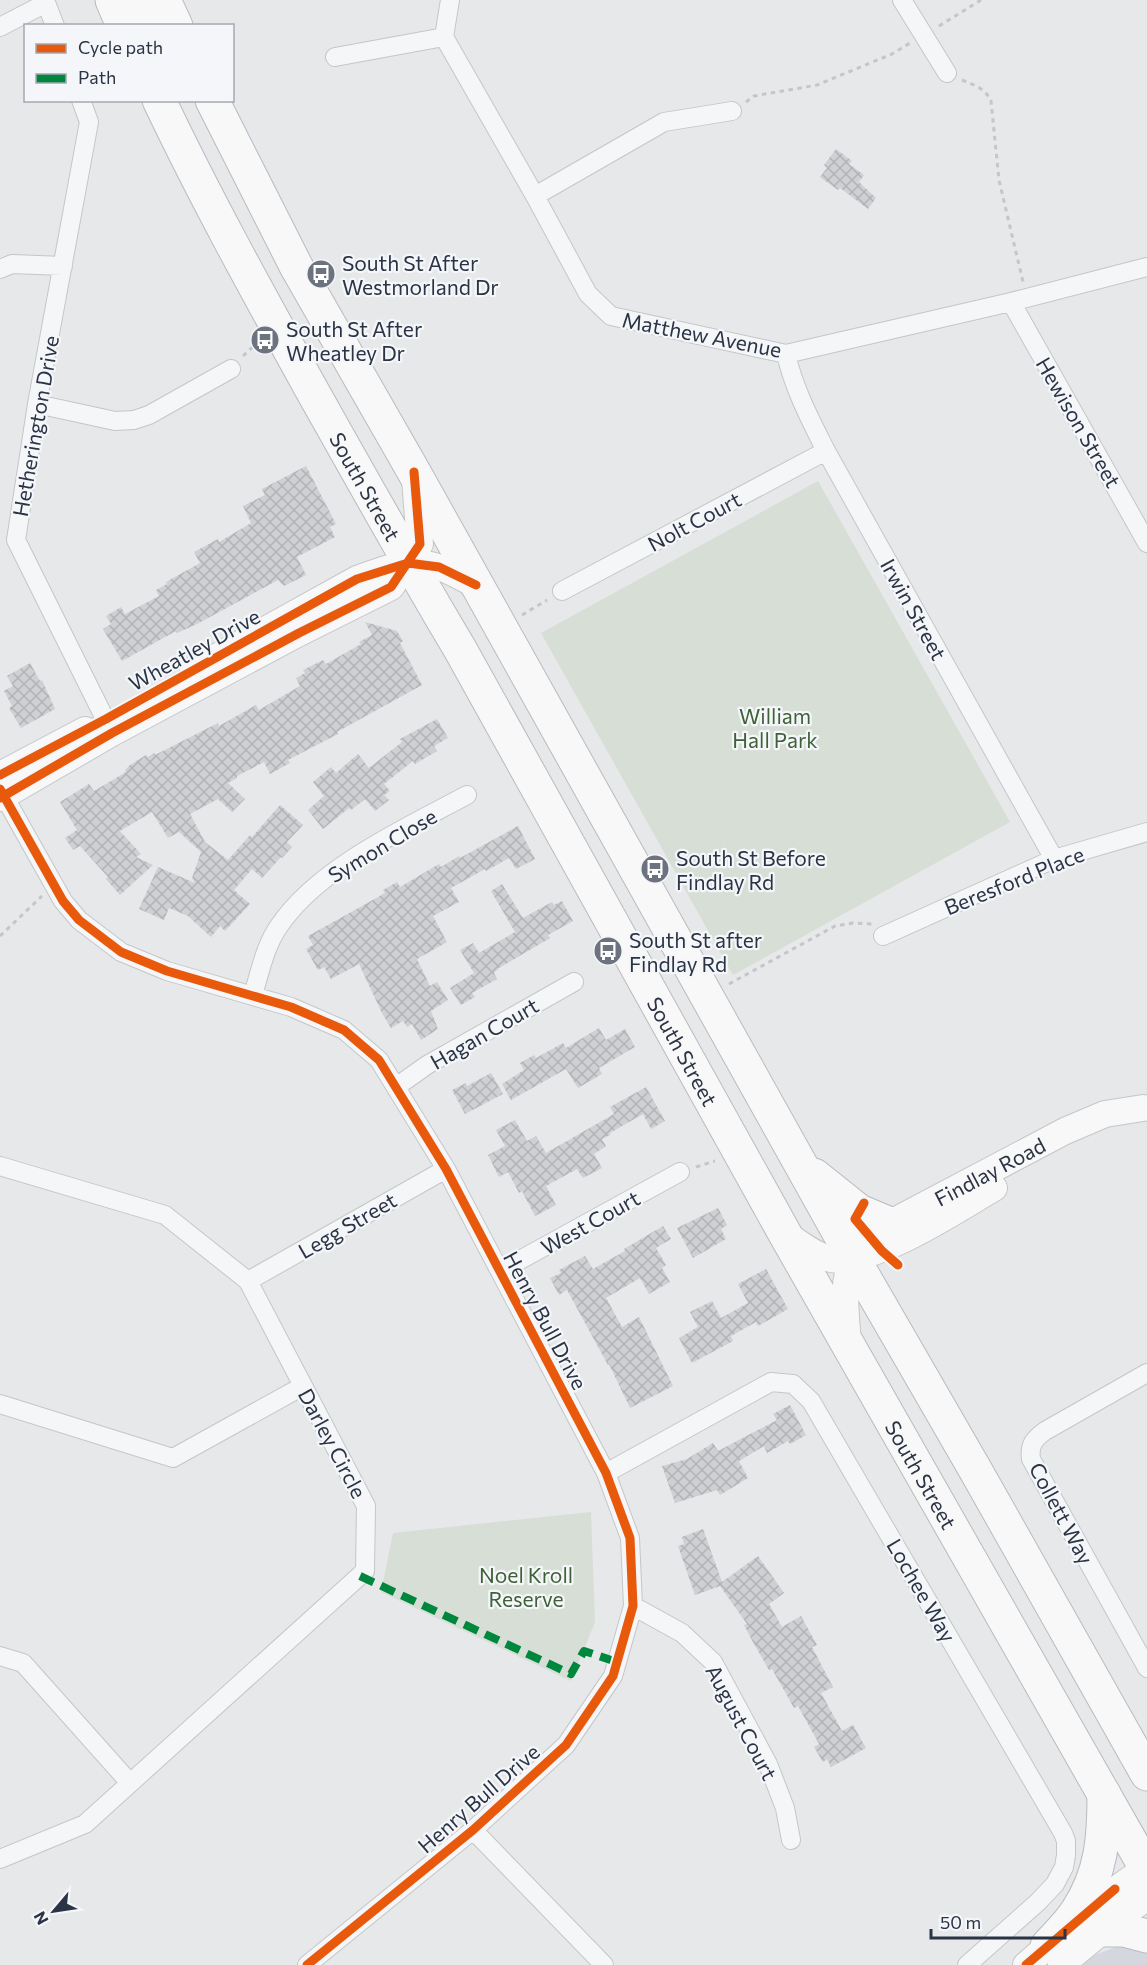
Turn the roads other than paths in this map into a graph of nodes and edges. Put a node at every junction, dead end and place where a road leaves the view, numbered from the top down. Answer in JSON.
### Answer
{"nodes":[{"id":1,"x":112,"y":0,"type":"edge"},
{"id":2,"x":135,"y":0,"type":"edge"},
{"id":3,"x":164,"y":0,"type":"edge"},
{"id":4,"x":450,"y":0,"type":"edge"},
{"id":5,"x":902,"y":0,"type":"edge"},
{"id":6,"x":45,"y":2,"type":"edge"},
{"id":7,"x":54,"y":24,"type":"edge"},
{"id":8,"x":122,"y":24,"type":"edge"},
{"id":9,"x":146,"y":24,"type":"edge"},
{"id":10,"x":175,"y":24,"type":"edge"},
{"id":11,"x":0,"y":27,"type":"edge"},
{"id":12,"x":444,"y":37,"type":"junction"},
{"id":13,"x":335,"y":57,"type":"dead end"},
{"id":14,"x":947,"y":73,"type":"road end"},
{"id":15,"x":82,"y":102,"type":"edge"},
{"id":16,"x":160,"y":102,"type":"edge"},
{"id":17,"x":178,"y":102,"type":"edge"},
{"id":18,"x":213,"y":102,"type":"edge"},
{"id":19,"x":732,"y":111,"type":"road end"},
{"id":20,"x":180,"y":146,"type":"junction"},
{"id":21,"x":535,"y":196,"type":"junction"},
{"id":22,"x":63,"y":266,"type":"junction"},
{"id":23,"x":1147,"y":267,"type":"edge"},
{"id":24,"x":0,"y":269,"type":"edge"},
{"id":25,"x":1019,"y":300,"type":"junction"},
{"id":26,"x":786,"y":354,"type":"junction"},
{"id":27,"x":231,"y":369,"type":"dead end"},
{"id":28,"x":38,"y":404,"type":"junction"},
{"id":29,"x":826,"y":451,"type":"junction"},
{"id":30,"x":414,"y":472,"type":"junction"},
{"id":31,"x":8,"y":540,"type":"edge"},
{"id":32,"x":1147,"y":543,"type":"edge"},
{"id":33,"x":408,"y":563,"type":"junction"},
{"id":34,"x":476,"y":585,"type":"junction"},
{"id":35,"x":562,"y":591,"type":"road end"},
{"id":36,"x":109,"y":726,"type":"junction"},
{"id":37,"x":1,"y":790,"type":"edge"},
{"id":38,"x":467,"y":795,"type":"dead end"},
{"id":39,"x":1147,"y":832,"type":"edge"},
{"id":40,"x":1054,"y":859,"type":"junction"},
{"id":41,"x":883,"y":936,"type":"road end"},
{"id":42,"x":574,"y":982,"type":"dead end"},
{"id":43,"x":253,"y":995,"type":"junction"},
{"id":44,"x":396,"y":1087,"type":"junction"},
{"id":45,"x":1145,"y":1107,"type":"edge"},
{"id":46,"x":800,"y":1162,"type":"junction"},
{"id":47,"x":0,"y":1166,"type":"edge"},
{"id":48,"x":446,"y":1169,"type":"junction"},
{"id":49,"x":680,"y":1172,"type":"dead end"},
{"id":50,"x":890,"y":1224,"type":"junction"},
{"id":51,"x":785,"y":1234,"type":"junction"},
{"id":52,"x":853,"y":1258,"type":"junction"},
{"id":53,"x":500,"y":1271,"type":"junction"},
{"id":54,"x":248,"y":1281,"type":"junction"},
{"id":55,"x":848,"y":1343,"type":"junction"},
{"id":56,"x":1147,"y":1373,"type":"edge"},
{"id":57,"x":303,"y":1386,"type":"junction"},
{"id":58,"x":0,"y":1404,"type":"edge"},
{"id":59,"x":606,"y":1473,"type":"junction"},
{"id":60,"x":633,"y":1606,"type":"junction"},
{"id":61,"x":0,"y":1656,"type":"edge"},
{"id":62,"x":1147,"y":1668,"type":"edge"},
{"id":63,"x":1147,"y":1774,"type":"edge"},
{"id":64,"x":130,"y":1783,"type":"junction"},
{"id":65,"x":1104,"y":1793,"type":"junction"},
{"id":66,"x":473,"y":1830,"type":"junction"},
{"id":67,"x":791,"y":1840,"type":"dead end"},
{"id":68,"x":0,"y":1859,"type":"edge"},
{"id":69,"x":1147,"y":1869,"type":"edge"},
{"id":70,"x":1147,"y":1898,"type":"edge"},
{"id":71,"x":1102,"y":1930,"type":"junction"},
{"id":72,"x":1147,"y":1936,"type":"edge"},
{"id":73,"x":1044,"y":1959,"type":"edge"},
{"id":74,"x":307,"y":1965,"type":"edge"},
{"id":75,"x":604,"y":1965,"type":"edge"},
{"id":76,"x":967,"y":1965,"type":"edge"}],
"edges":[{"from":1,"to":8,"type":"highway"},
{"from":2,"to":9,"type":"main road"},
{"from":3,"to":10,"type":"highway"},
{"from":4,"to":12,"type":"street"},
{"from":5,"to":14,"type":"street"},
{"from":6,"to":7,"type":"street"},
{"from":6,"to":11,"type":"street"},
{"from":12,"to":13,"type":"street"},
{"from":12,"to":21,"type":"street","name":"Matthew Avenue"},
{"from":15,"to":22,"type":"street","name":"Hetherington Drive"},
{"from":16,"to":20,"type":"highway","name":"South Street"},
{"from":17,"to":20,"type":"main road"},
{"from":18,"to":30,"type":"highway"},
{"from":19,"to":21,"type":"street"},
{"from":20,"to":33,"type":"highway","name":"South Street"},
{"from":21,"to":26,"type":"street","name":"Matthew Avenue"},
{"from":22,"to":24,"type":"street"},
{"from":22,"to":28,"type":"street","name":"Hetherington Drive"},
{"from":23,"to":25,"type":"street","name":"Matthew Avenue"},
{"from":25,"to":26,"type":"street","name":"Matthew Avenue"},
{"from":25,"to":32,"type":"street","name":"Hewison Street"},
{"from":26,"to":29,"type":"street","name":"Irwin Street"},
{"from":27,"to":28,"type":"street"},
{"from":28,"to":31,"type":"street","name":"Hetherington Drive"},
{"from":29,"to":35,"type":"street","name":"Nolt Court"},
{"from":29,"to":40,"type":"street","name":"Irwin Street"},
{"from":30,"to":33,"type":"main road","name":"Wheatley Drive"},
{"from":30,"to":34,"type":"highway"},
{"from":31,"to":36,"type":"street","name":"Hetherington Drive"},
{"from":33,"to":34,"type":"main road"},
{"from":33,"to":36,"type":"main road","name":"Wheatley Drive"},
{"from":33,"to":51,"type":"highway","name":"South Street"},
{"from":34,"to":46,"type":"highway"},
{"from":36,"to":37,"type":"main road","name":"Wheatley Drive"},
{"from":37,"to":43,"type":"street","name":"Henry Bull Drive"},
{"from":38,"to":43,"type":"street","name":"Symon Close"},
{"from":39,"to":40,"type":"street","name":"Beresford Place"},
{"from":40,"to":41,"type":"street","name":"Beresford Place"},
{"from":42,"to":44,"type":"street","name":"Hagan Court"},
{"from":43,"to":44,"type":"street","name":"Henry Bull Drive"},
{"from":44,"to":48,"type":"street","name":"Henry Bull Drive"},
{"from":45,"to":50,"type":"main road","name":"Findlay Road"},
{"from":45,"to":52,"type":"main road","name":"Findlay Road"},
{"from":46,"to":50,"type":"highway"},
{"from":46,"to":52,"type":"highway"},
{"from":47,"to":54,"type":"street","name":"Darley Circle"},
{"from":48,"to":53,"type":"street","name":"Henry Bull Drive"},
{"from":48,"to":54,"type":"street","name":"Legg Street"},
{"from":49,"to":53,"type":"street","name":"West Court"},
{"from":50,"to":52,"type":"main road","name":"Findlay Road"},
{"from":51,"to":52,"type":"main road","name":"Findlay Road"},
{"from":51,"to":55,"type":"highway","name":"South Street"},
{"from":52,"to":55,"type":"main road","name":"Findlay Road"},
{"from":52,"to":63,"type":"highway"},
{"from":53,"to":59,"type":"street","name":"Henry Bull Drive"},
{"from":54,"to":57,"type":"street","name":"Darley Circle"},
{"from":55,"to":65,"type":"highway","name":"South Street"},
{"from":56,"to":62,"type":"street","name":"Collett Way"},
{"from":57,"to":58,"type":"street"},
{"from":57,"to":64,"type":"street","name":"Darley Circle"},
{"from":59,"to":60,"type":"street","name":"Henry Bull Drive"},
{"from":59,"to":76,"type":"street","name":"Lochee Way"},
{"from":60,"to":66,"type":"street","name":"Henry Bull Drive"},
{"from":60,"to":67,"type":"street","name":"August Court"},
{"from":61,"to":64,"type":"street"},
{"from":64,"to":68,"type":"street","name":"Darley Circle"},
{"from":65,"to":69,"type":"highway","name":"South Street"},
{"from":65,"to":73,"type":"highway"},
{"from":66,"to":74,"type":"street","name":"Henry Bull Drive"},
{"from":66,"to":75,"type":"street"},
{"from":69,"to":73,"type":"main road"},
{"from":70,"to":71,"type":"main road"},
{"from":71,"to":72,"type":"highway"},
{"from":71,"to":73,"type":"main road"}]}
